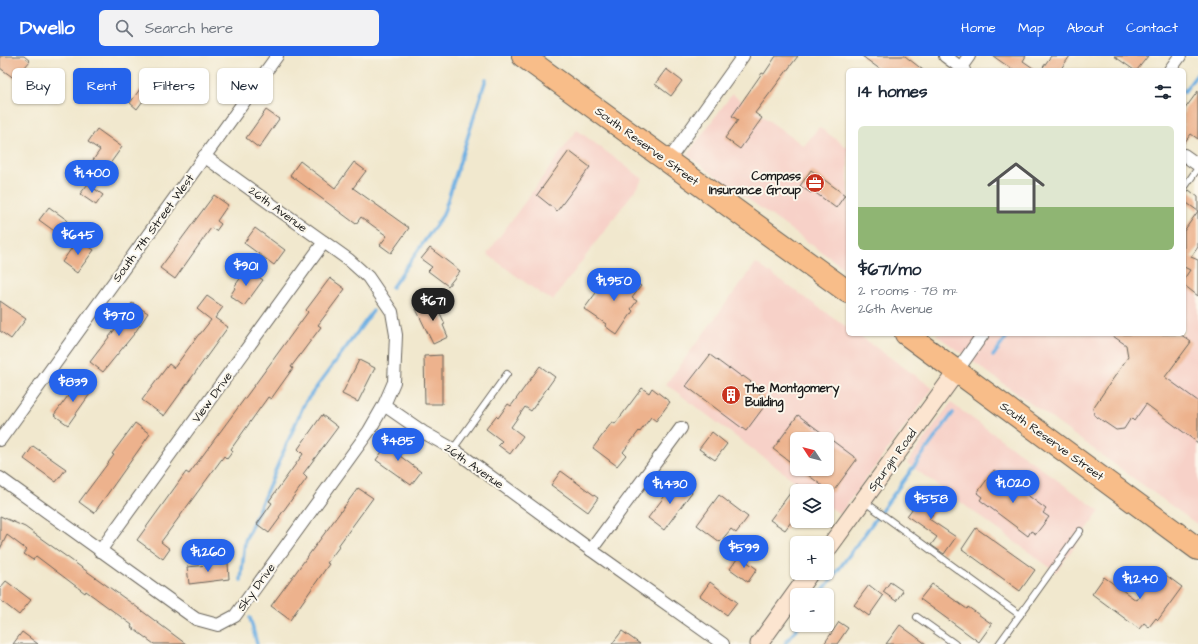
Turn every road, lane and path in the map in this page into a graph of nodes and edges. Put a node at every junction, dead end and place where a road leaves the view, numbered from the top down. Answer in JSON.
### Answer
{"nodes":[{"id":1,"x":277,"y":56,"type":"edge"},
{"id":2,"x":525,"y":56,"type":"edge"},
{"id":3,"x":743,"y":56,"type":"edge"},
{"id":4,"x":945,"y":56,"type":"edge"},
{"id":5,"x":969,"y":56,"type":"edge"},
{"id":6,"x":1180,"y":56,"type":"edge"},
{"id":7,"x":960,"y":68,"type":"edge"},
{"id":8,"x":962,"y":68,"type":"edge"},
{"id":9,"x":1171,"y":68,"type":"edge"},
{"id":10,"x":204,"y":156,"type":"junction"},
{"id":11,"x":1186,"y":157,"type":"edge"},
{"id":12,"x":668,"y":161,"type":"junction"},
{"id":13,"x":1198,"y":167,"type":"edge"},
{"id":14,"x":1186,"y":185,"type":"edge"},
{"id":15,"x":324,"y":242,"type":"junction"},
{"id":16,"x":846,"y":291,"type":"edge"},
{"id":17,"x":909,"y":336,"type":"edge"},
{"id":18,"x":982,"y":336,"type":"edge"},
{"id":19,"x":957,"y":371,"type":"junction"},
{"id":20,"x":507,"y":374,"type":"dead end"},
{"id":21,"x":384,"y":405,"type":"junction"},
{"id":22,"x":681,"y":428,"type":"dead end"},
{"id":23,"x":0,"y":440,"type":"edge"},
{"id":24,"x":453,"y":449,"type":"junction"},
{"id":25,"x":0,"y":478,"type":"edge"},
{"id":26,"x":863,"y":500,"type":"junction"},
{"id":27,"x":1080,"y":531,"type":"dead end"},
{"id":28,"x":834,"y":540,"type":"edge"},
{"id":29,"x":1198,"y":549,"type":"edge"},
{"id":30,"x":591,"y":550,"type":"junction"},
{"id":31,"x":100,"y":551,"type":"junction"},
{"id":32,"x":805,"y":580,"type":"edge"},
{"id":33,"x":1020,"y":615,"type":"junction"},
{"id":34,"x":917,"y":617,"type":"dead end"},
{"id":35,"x":723,"y":644,"type":"edge"},
{"id":36,"x":759,"y":644,"type":"edge"},
{"id":37,"x":955,"y":644,"type":"edge"},
{"id":38,"x":999,"y":644,"type":"edge"}],
"edges":[{"from":1,"to":10,"type":"street","name":"South 7th Street West"},
{"from":2,"to":12,"type":"highway","name":"South Reserve Street"},
{"from":3,"to":12,"type":"street"},
{"from":4,"to":7,"type":"street"},
{"from":5,"to":8,"type":"street"},
{"from":6,"to":9,"type":"street"},
{"from":10,"to":15,"type":"street","name":"26th Avenue"},
{"from":10,"to":23,"type":"street","name":"South 7th Street West"},
{"from":11,"to":13,"type":"street"},
{"from":12,"to":16,"type":"highway","name":"South Reserve Street"},
{"from":13,"to":14,"type":"lane"},
{"from":15,"to":21,"type":"street","name":"26th Avenue"},
{"from":15,"to":31,"type":"street","name":"View Drive"},
{"from":17,"to":19,"type":"highway","name":"South Reserve Street"},
{"from":18,"to":19,"type":"street"},
{"from":19,"to":26,"type":"street","name":"Spurgin Road"},
{"from":19,"to":29,"type":"highway","name":"South Reserve Street"},
{"from":20,"to":24,"type":"lane"},
{"from":21,"to":24,"type":"street","name":"26th Avenue"},
{"from":21,"to":31,"type":"street","name":"Sky Drive"},
{"from":22,"to":30,"type":"street"},
{"from":24,"to":30,"type":"street","name":"26th Avenue"},
{"from":25,"to":31,"type":"street","name":"Sky Drive"},
{"from":26,"to":28,"type":"street","name":"Spurgin Road"},
{"from":26,"to":33,"type":"lane"},
{"from":27,"to":33,"type":"lane"},
{"from":30,"to":35,"type":"street","name":"26th Avenue"},
{"from":32,"to":36,"type":"street"},
{"from":33,"to":38,"type":"lane"},
{"from":34,"to":37,"type":"lane"}]}
